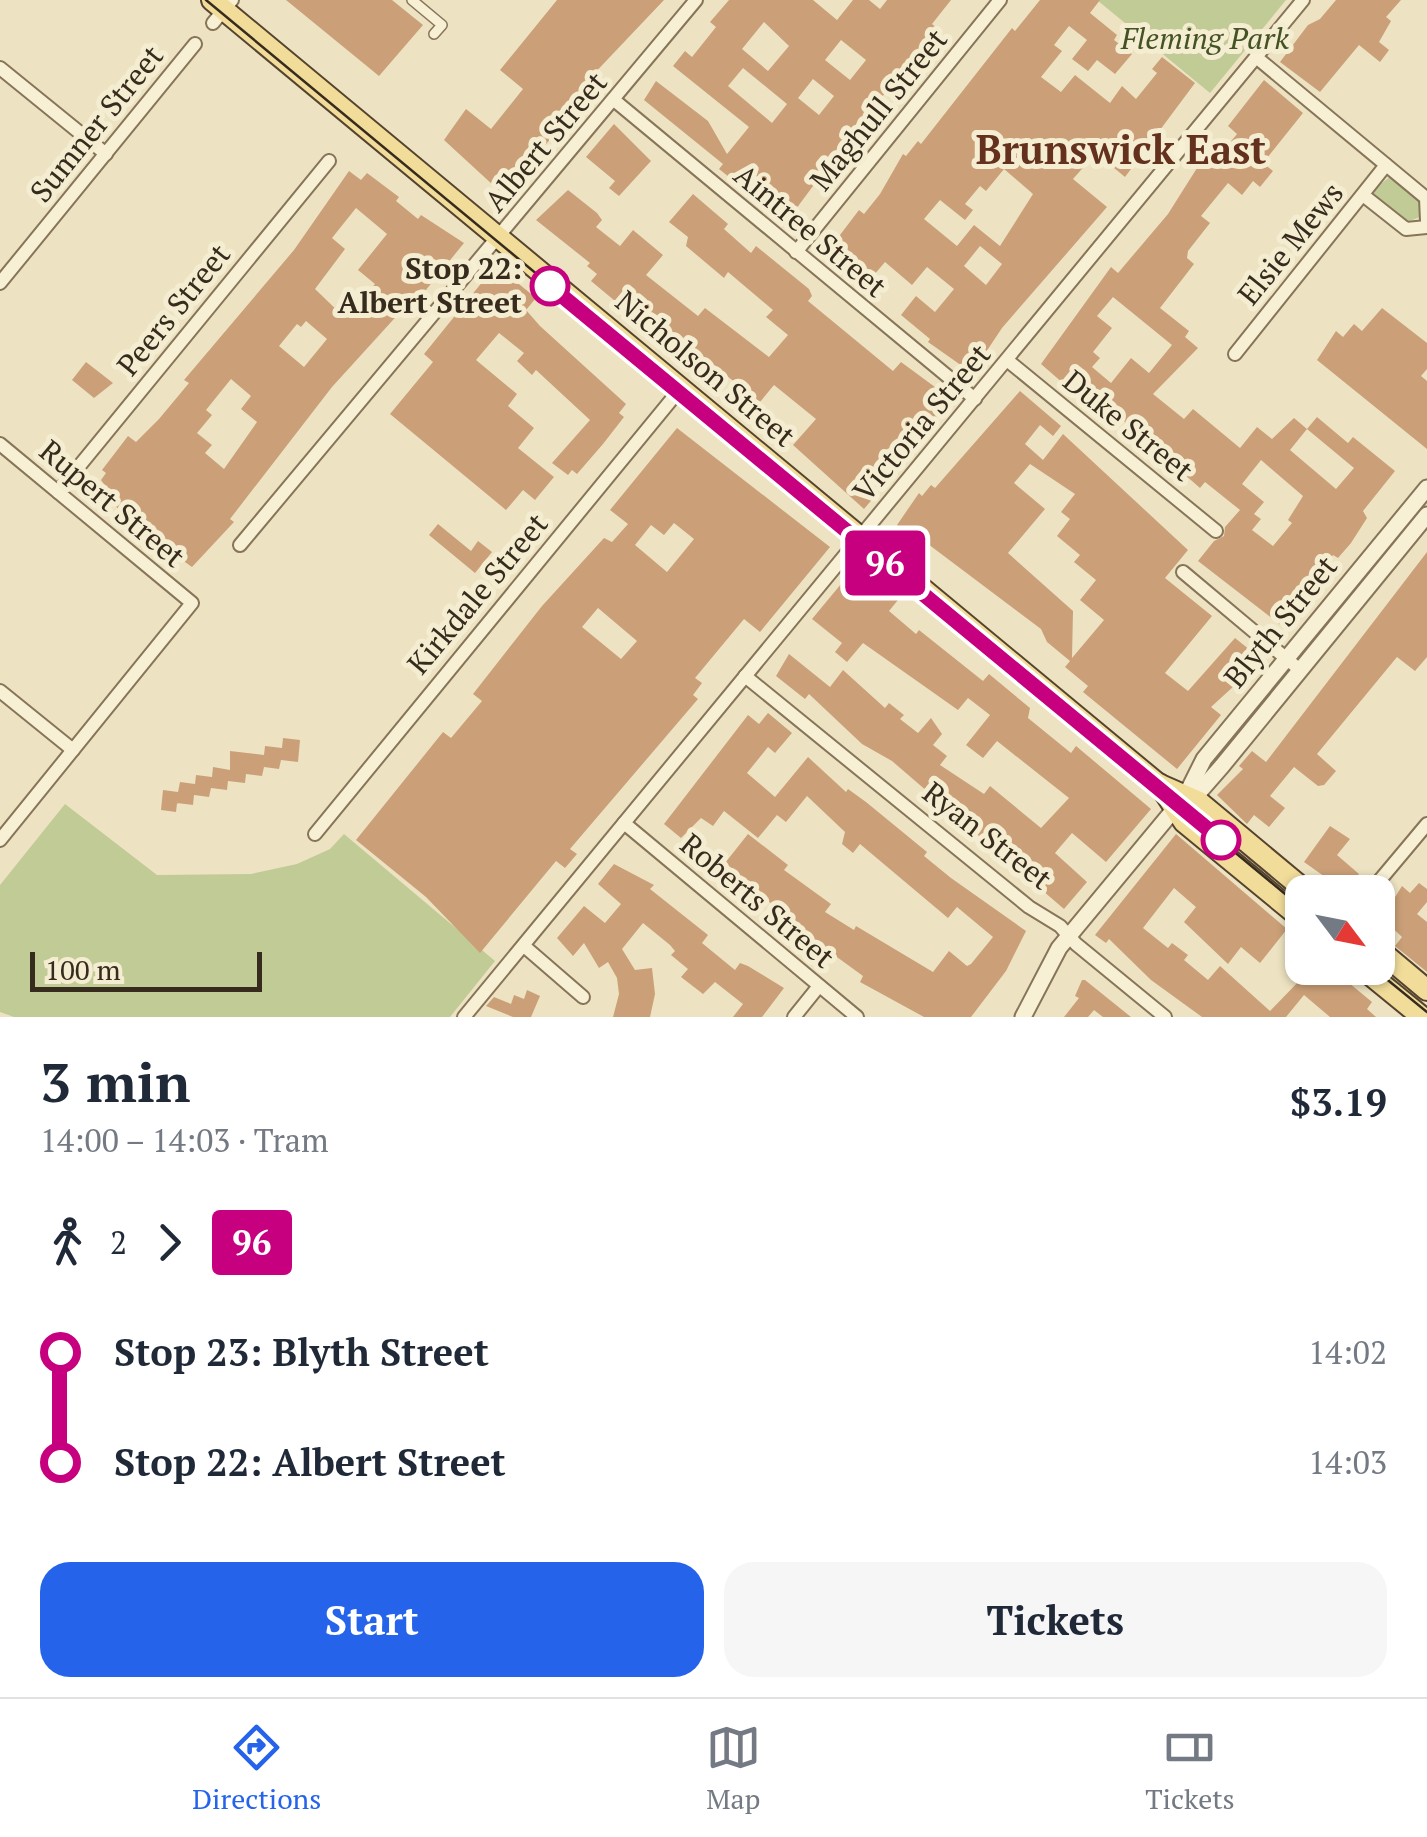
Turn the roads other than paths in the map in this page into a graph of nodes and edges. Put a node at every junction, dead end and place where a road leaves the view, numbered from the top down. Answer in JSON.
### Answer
{"nodes":[{"id":1,"x":412,"y":0,"type":"edge"},
{"id":2,"x":696,"y":0,"type":"edge"},
{"id":3,"x":1000,"y":0,"type":"edge"},
{"id":4,"x":1303,"y":0,"type":"edge"},
{"id":5,"x":220,"y":8,"type":"edge"},
{"id":6,"x":434,"y":34,"type":"dead end"},
{"id":7,"x":196,"y":44,"type":"dead end"},
{"id":8,"x":1256,"y":57,"type":"junction"},
{"id":9,"x":0,"y":68,"type":"edge"},
{"id":10,"x":614,"y":100,"type":"junction"},
{"id":11,"x":106,"y":154,"type":"junction"},
{"id":12,"x":329,"y":161,"type":"dead end"},
{"id":13,"x":1386,"y":165,"type":"junction"},
{"id":14,"x":1363,"y":194,"type":"junction"},
{"id":15,"x":1427,"y":224,"type":"edge"},
{"id":16,"x":498,"y":236,"type":"junction"},
{"id":17,"x":796,"y":252,"type":"junction"},
{"id":18,"x":0,"y":283,"type":"edge"},
{"id":19,"x":1235,"y":354,"type":"dead end"},
{"id":20,"x":1007,"y":360,"type":"junction"},
{"id":21,"x":681,"y":388,"type":"junction"},
{"id":22,"x":975,"y":398,"type":"junction"},
{"id":23,"x":0,"y":444,"type":"edge"},
{"id":24,"x":1427,"y":488,"type":"edge"},
{"id":25,"x":58,"y":492,"type":"junction"},
{"id":26,"x":1427,"y":516,"type":"edge"},
{"id":27,"x":1216,"y":531,"type":"dead end"},
{"id":28,"x":860,"y":536,"type":"junction"},
{"id":29,"x":240,"y":545,"type":"dead end"},
{"id":30,"x":1183,"y":572,"type":"dead end"},
{"id":31,"x":1293,"y":664,"type":"junction"},
{"id":32,"x":747,"y":673,"type":"junction"},
{"id":33,"x":0,"y":690,"type":"edge"},
{"id":34,"x":73,"y":750,"type":"junction"},
{"id":35,"x":1179,"y":802,"type":"junction"},
{"id":36,"x":624,"y":823,"type":"junction"},
{"id":37,"x":1427,"y":824,"type":"edge"},
{"id":38,"x":315,"y":834,"type":"dead end"},
{"id":39,"x":0,"y":840,"type":"edge"},
{"id":40,"x":1384,"y":875,"type":"edge"},
{"id":41,"x":1285,"y":876,"type":"edge"},
{"id":42,"x":1285,"y":903,"type":"edge"},
{"id":43,"x":1068,"y":936,"type":"junction"},
{"id":44,"x":524,"y":946,"type":"junction"},
{"id":45,"x":1395,"y":963,"type":"edge"},
{"id":46,"x":1383,"y":985,"type":"edge"},
{"id":47,"x":819,"y":986,"type":"junction"},
{"id":48,"x":1427,"y":990,"type":"edge"},
{"id":49,"x":582,"y":996,"type":"dead end"},
{"id":50,"x":464,"y":1017,"type":"edge"},
{"id":51,"x":794,"y":1017,"type":"edge"},
{"id":52,"x":857,"y":1017,"type":"edge"},
{"id":53,"x":1023,"y":1017,"type":"edge"},
{"id":54,"x":1165,"y":1017,"type":"edge"},
{"id":55,"x":1422,"y":1017,"type":"edge"}],
"edges":[{"from":1,"to":6,"type":"street"},
{"from":2,"to":10,"type":"street","name":"Albert Street"},
{"from":3,"to":17,"type":"street","name":"Maghull Street"},
{"from":4,"to":8,"type":"street","name":"Victoria Street"},
{"from":5,"to":16,"type":"main road","name":"Nicholson Street"},
{"from":7,"to":11,"type":"street","name":"Sumner Street"},
{"from":8,"to":13,"type":"street"},
{"from":8,"to":20,"type":"street","name":"Victoria Street"},
{"from":9,"to":11,"type":"street"},
{"from":10,"to":16,"type":"street","name":"Albert Street"},
{"from":10,"to":17,"type":"street","name":"Aintree Street"},
{"from":11,"to":18,"type":"street","name":"Sumner Street"},
{"from":12,"to":25,"type":"street","name":"Peers Street"},
{"from":13,"to":14,"type":"street","name":"Elsie Mews"},
{"from":13,"to":15,"type":"street"},
{"from":14,"to":15,"type":"street"},
{"from":14,"to":19,"type":"street","name":"Elsie Mews"},
{"from":16,"to":21,"type":"main road","name":"Nicholson Street"},
{"from":16,"to":29,"type":"street","name":"Albert Street"},
{"from":17,"to":22,"type":"street","name":"Aintree Street"},
{"from":20,"to":22,"type":"street","name":"Victoria Street"},
{"from":20,"to":27,"type":"street","name":"Duke Street"},
{"from":21,"to":28,"type":"main road","name":"Nicholson Street"},
{"from":21,"to":38,"type":"street","name":"Kirkdale Street"},
{"from":22,"to":28,"type":"street","name":"Victoria Street"},
{"from":23,"to":25,"type":"street","name":"Rupert Street"},
{"from":24,"to":31,"type":"street","name":"Blyth Street"},
{"from":25,"to":34,"type":"street","name":"Rupert Street"},
{"from":26,"to":31,"type":"street","name":"Blyth Street"},
{"from":28,"to":32,"type":"street","name":"Victoria Street"},
{"from":28,"to":35,"type":"main road","name":"Nicholson Street"},
{"from":30,"to":31,"type":"street"},
{"from":31,"to":35,"type":"street","name":"Blyth Street"},
{"from":32,"to":36,"type":"street","name":"Victoria Street"},
{"from":32,"to":43,"type":"street","name":"Ryan Street"},
{"from":33,"to":34,"type":"street"},
{"from":34,"to":39,"type":"street"},
{"from":35,"to":41,"type":"main road","name":"Nicholson Street"},
{"from":35,"to":42,"type":"main road","name":"Nicholson Street"},
{"from":35,"to":43,"type":"street","name":"Blyth Street"},
{"from":36,"to":44,"type":"street","name":"Victoria Street"},
{"from":36,"to":47,"type":"street","name":"Roberts Street"},
{"from":37,"to":40,"type":"street"},
{"from":43,"to":53,"type":"street","name":"Blyth Street"},
{"from":43,"to":54,"type":"street","name":"Ryan Street"},
{"from":44,"to":49,"type":"street"},
{"from":44,"to":50,"type":"street","name":"Victoria Street"},
{"from":45,"to":48,"type":"main road"},
{"from":46,"to":55,"type":"main road"},
{"from":47,"to":51,"type":"street"},
{"from":47,"to":52,"type":"street","name":"Roberts Street"}]}
